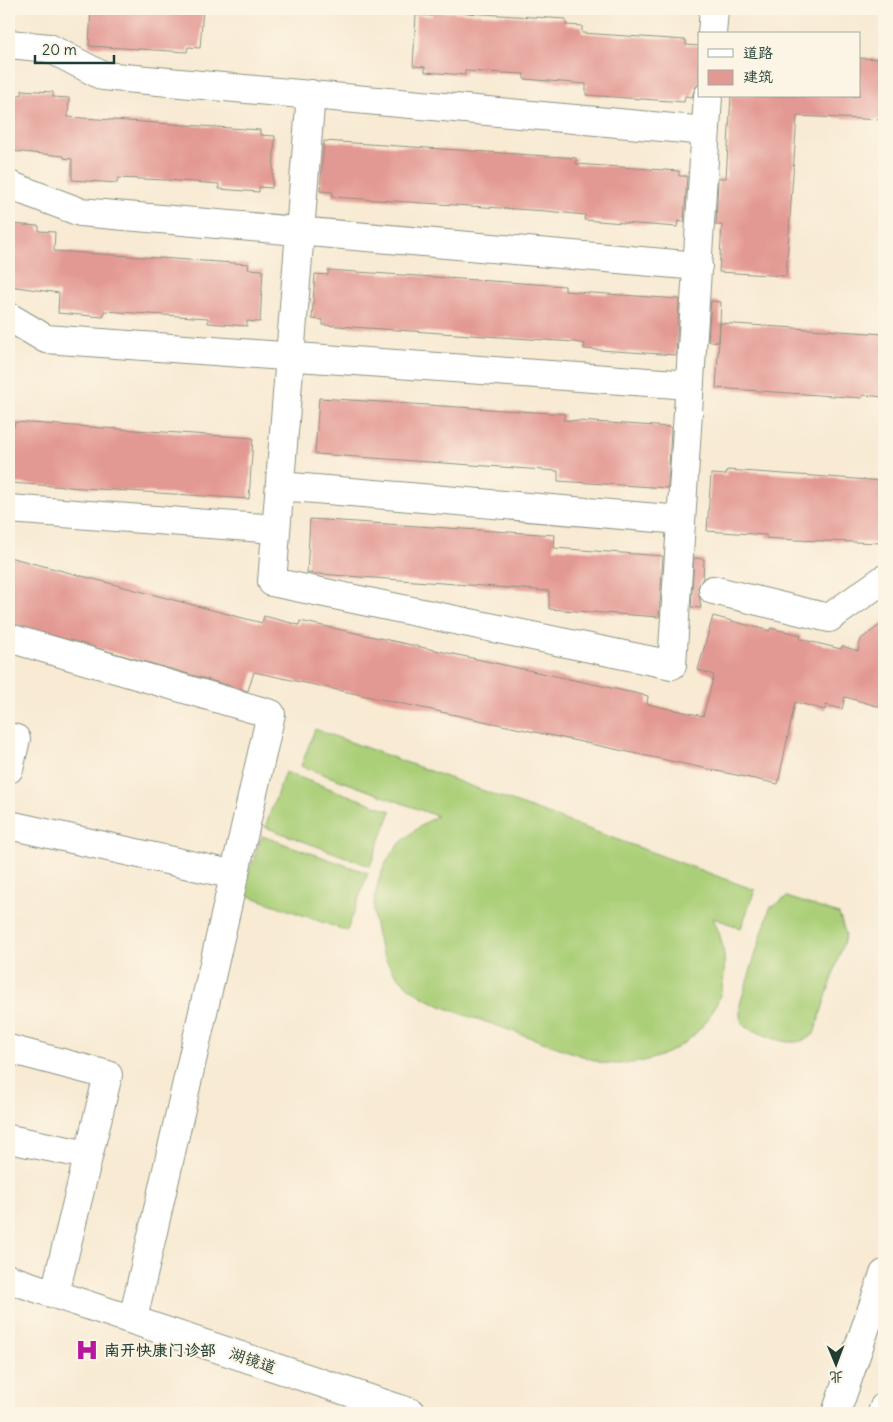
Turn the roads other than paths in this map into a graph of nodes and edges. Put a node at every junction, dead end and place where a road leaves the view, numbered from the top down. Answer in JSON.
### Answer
{"nodes":[{"id":1,"x":714,"y":9,"type":"edge"},
{"id":2,"x":712,"y":32,"type":"edge"},
{"id":3,"x":9,"y":44,"type":"edge"},
{"id":4,"x":311,"y":94,"type":"junction"},
{"id":5,"x":708,"y":98,"type":"edge"},
{"id":6,"x":706,"y":131,"type":"junction"},
{"id":7,"x":9,"y":185,"type":"edge"},
{"id":8,"x":300,"y":231,"type":"junction"},
{"id":9,"x":698,"y":266,"type":"junction"},
{"id":10,"x":9,"y":317,"type":"edge"},
{"id":11,"x":290,"y":356,"type":"junction"},
{"id":12,"x":690,"y":385,"type":"junction"},
{"id":13,"x":280,"y":486,"type":"junction"},
{"id":14,"x":9,"y":508,"type":"edge"},
{"id":15,"x":681,"y":520,"type":"junction"},
{"id":16,"x":276,"y":529,"type":"junction"},
{"id":17,"x":884,"y":579,"type":"edge"},
{"id":18,"x":713,"y":590,"type":"dead end"},
{"id":19,"x":9,"y":638,"type":"edge"},
{"id":20,"x":9,"y":737,"type":"edge"},
{"id":21,"x":9,"y":769,"type":"edge"},
{"id":22,"x":9,"y":826,"type":"edge"},
{"id":23,"x":235,"y":875,"type":"junction"},
{"id":24,"x":9,"y":1049,"type":"edge"},
{"id":25,"x":9,"y":1139,"type":"edge"},
{"id":26,"x":88,"y":1155,"type":"junction"},
{"id":27,"x":884,"y":1274,"type":"edge"},
{"id":28,"x":11,"y":1285,"type":"edge"},
{"id":29,"x":55,"y":1293,"type":"junction"},
{"id":30,"x":133,"y":1320,"type":"junction"},
{"id":31,"x":352,"y":1404,"type":"edge"},
{"id":32,"x":884,"y":1408,"type":"edge"},
{"id":33,"x":412,"y":1413,"type":"edge"},
{"id":34,"x":836,"y":1413,"type":"edge"},
{"id":35,"x":882,"y":1413,"type":"edge"}],
"edges":[{"from":1,"to":2,"type":"street"},
{"from":3,"to":4,"type":"street"},
{"from":4,"to":6,"type":"street"},
{"from":4,"to":8,"type":"street"},
{"from":5,"to":6,"type":"street"},
{"from":6,"to":9,"type":"street"},
{"from":7,"to":8,"type":"street"},
{"from":8,"to":9,"type":"street"},
{"from":8,"to":11,"type":"street"},
{"from":9,"to":12,"type":"street"},
{"from":10,"to":11,"type":"street"},
{"from":11,"to":12,"type":"street"},
{"from":11,"to":13,"type":"street"},
{"from":12,"to":15,"type":"street"},
{"from":13,"to":15,"type":"street"},
{"from":13,"to":16,"type":"street"},
{"from":14,"to":16,"type":"street"},
{"from":15,"to":16,"type":"street"},
{"from":17,"to":18,"type":"street"},
{"from":19,"to":23,"type":"street"},
{"from":20,"to":21,"type":"street"},
{"from":22,"to":23,"type":"street"},
{"from":23,"to":30,"type":"street"},
{"from":24,"to":26,"type":"street"},
{"from":25,"to":26,"type":"street"},
{"from":26,"to":29,"type":"street"},
{"from":27,"to":34,"type":"street"},
{"from":28,"to":29,"type":"street","name":"湖镜道"},
{"from":29,"to":30,"type":"street","name":"湖镜道"},
{"from":30,"to":31,"type":"street","name":"湖镜道"},
{"from":31,"to":33,"type":"street","name":"湖镜道"},
{"from":32,"to":35,"type":"street"}]}
